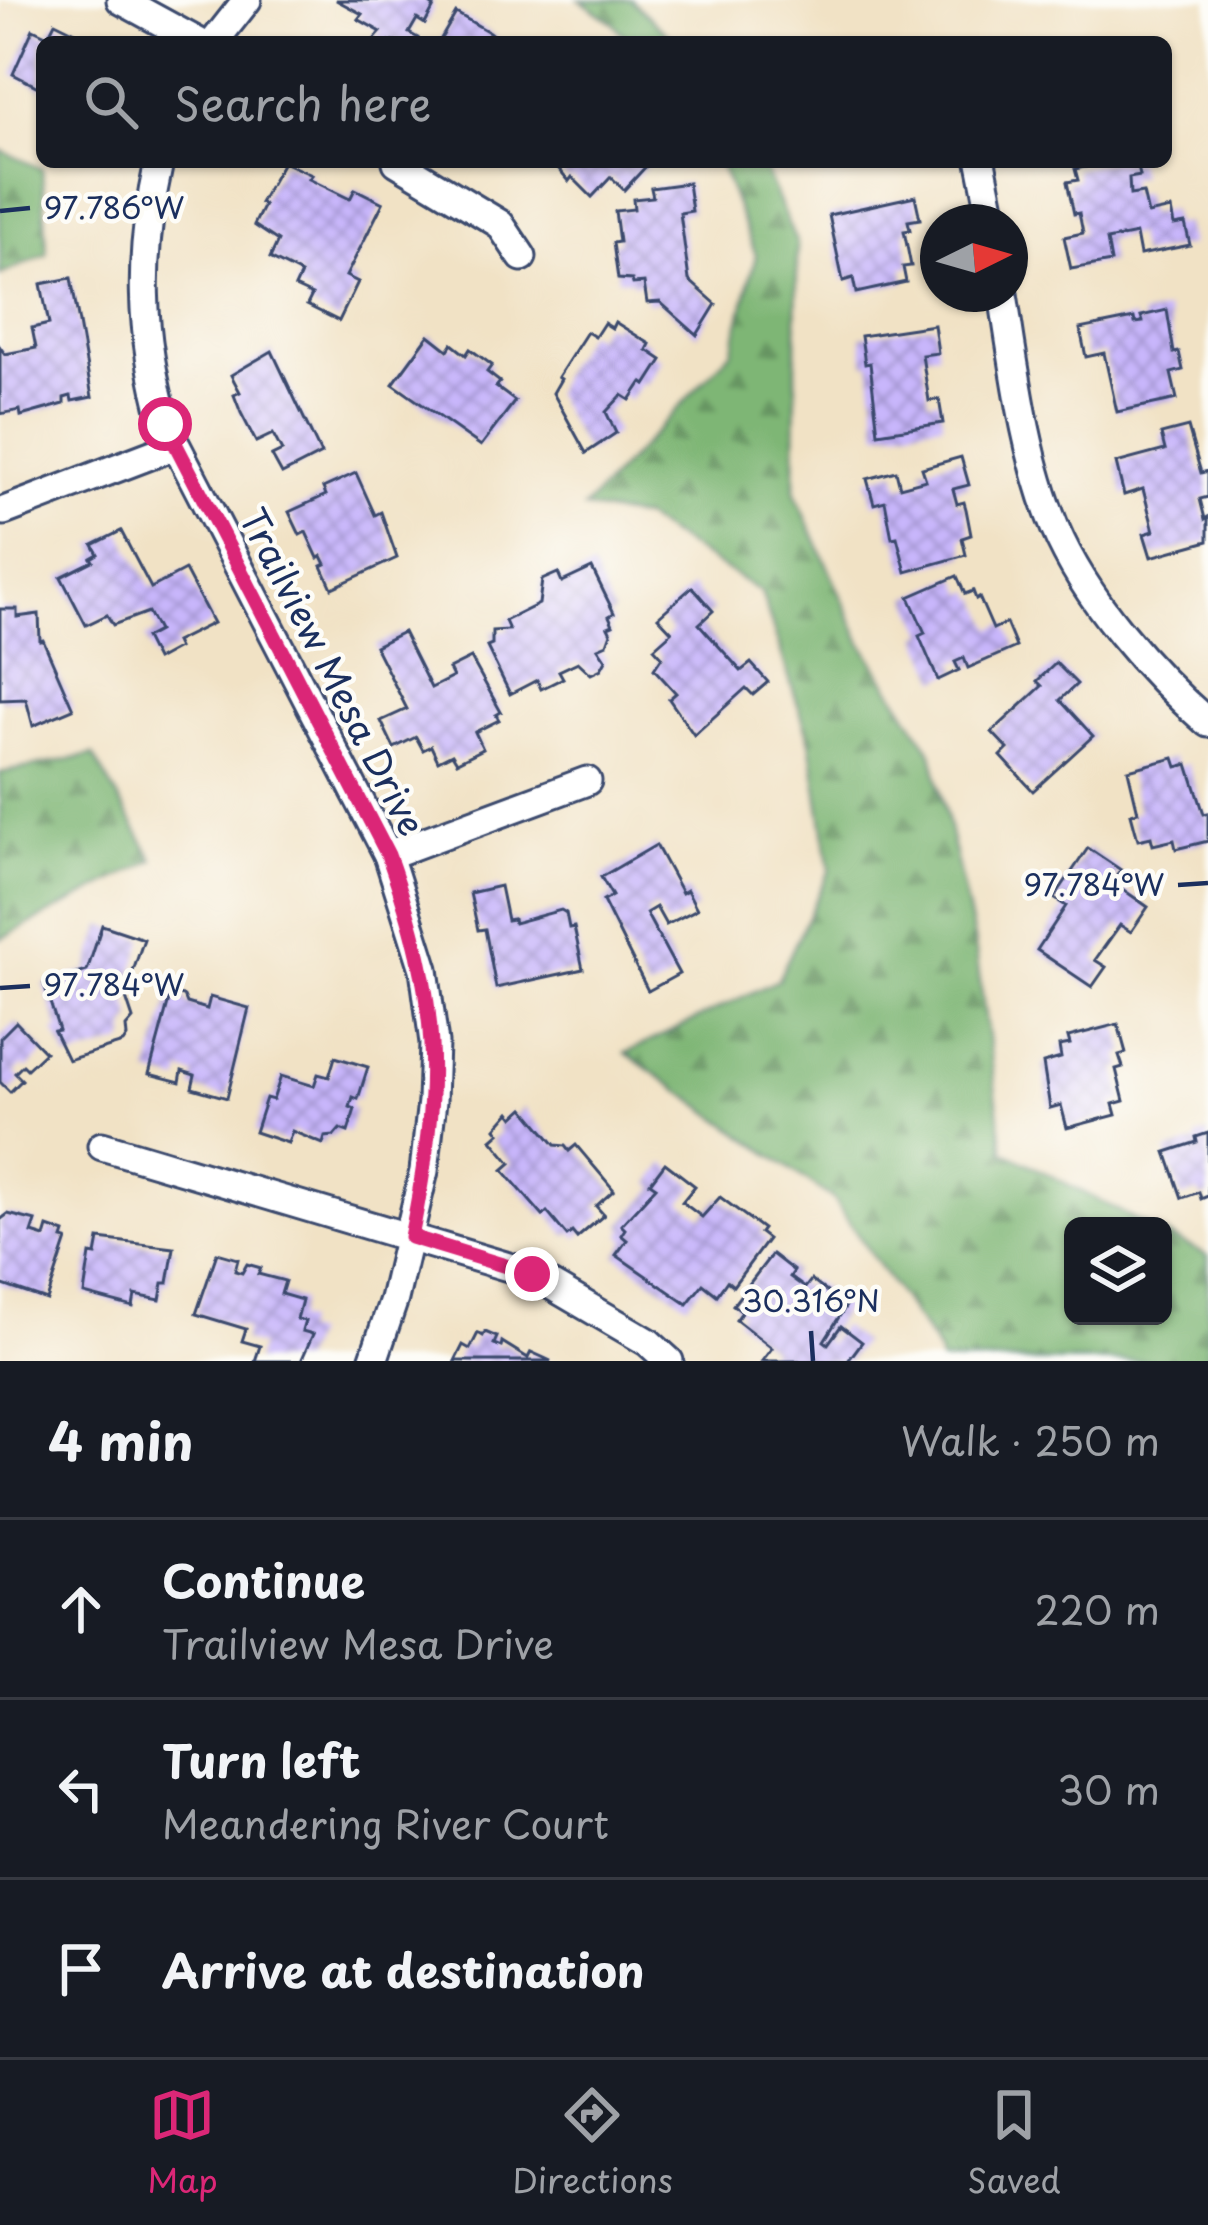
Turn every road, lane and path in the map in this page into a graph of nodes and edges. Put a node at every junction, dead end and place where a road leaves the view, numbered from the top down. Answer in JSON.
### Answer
{"nodes":[{"id":1,"x":122,"y":0,"type":"edge"},
{"id":2,"x":247,"y":0,"type":"edge"},
{"id":3,"x":187,"y":36,"type":"edge"},
{"id":4,"x":219,"y":36,"type":"edge"},
{"id":5,"x":158,"y":168,"type":"edge"},
{"id":6,"x":407,"y":168,"type":"edge"},
{"id":7,"x":982,"y":168,"type":"edge"},
{"id":8,"x":989,"y":204,"type":"edge"},
{"id":9,"x":522,"y":257,"type":"dead end"},
{"id":10,"x":1007,"y":312,"type":"edge"},
{"id":11,"x":174,"y":446,"type":"junction"},
{"id":12,"x":4,"y":511,"type":"dead end"},
{"id":13,"x":1208,"y":723,"type":"edge"},
{"id":14,"x":587,"y":782,"type":"dead end"},
{"id":15,"x":388,"y":855,"type":"junction"},
{"id":16,"x":102,"y":1147,"type":"dead end"},
{"id":17,"x":411,"y":1237,"type":"junction"},
{"id":18,"x":373,"y":1361,"type":"edge"},
{"id":19,"x":669,"y":1361,"type":"edge"}],
"edges":[{"from":1,"to":3,"type":"street"},
{"from":2,"to":4,"type":"street"},
{"from":5,"to":11,"type":"street","name":"Trailview Mesa Drive"},
{"from":6,"to":9,"type":"street"},
{"from":7,"to":8,"type":"street"},
{"from":10,"to":13,"type":"street"},
{"from":11,"to":12,"type":"street"},
{"from":11,"to":15,"type":"street","name":"Trailview Mesa Drive"},
{"from":14,"to":15,"type":"street"},
{"from":15,"to":17,"type":"street","name":"Trailview Mesa Drive"},
{"from":16,"to":17,"type":"street"},
{"from":17,"to":18,"type":"street","name":"Trailview Mesa Drive"},
{"from":17,"to":19,"type":"street"}]}
